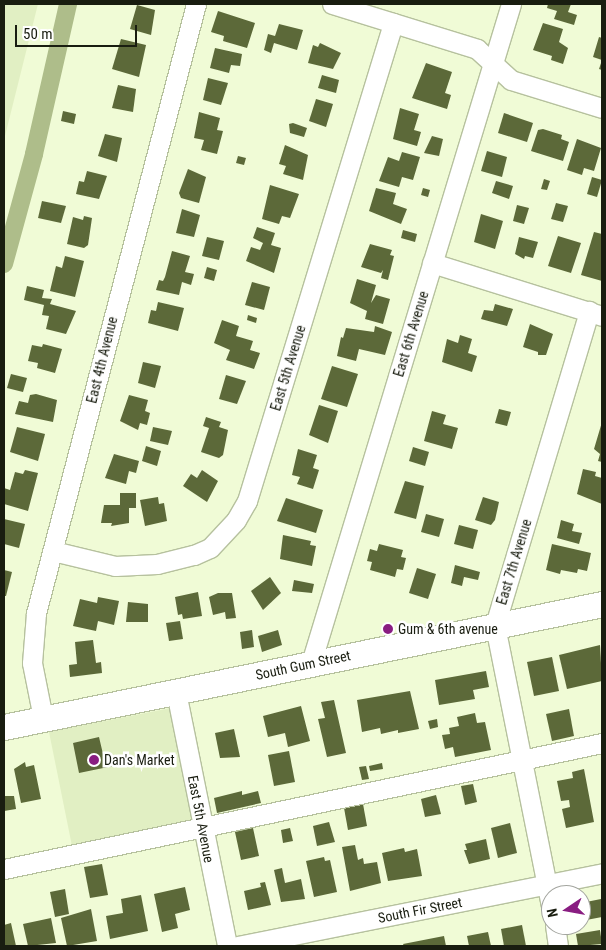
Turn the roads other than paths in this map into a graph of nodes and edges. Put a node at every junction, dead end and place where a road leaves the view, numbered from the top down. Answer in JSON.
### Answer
{"nodes":[{"id":1,"x":196,"y":4,"type":"edge"},
{"id":2,"x":332,"y":4,"type":"edge"},
{"id":3,"x":511,"y":4,"type":"edge"},
{"id":4,"x":393,"y":23,"type":"junction"},
{"id":5,"x":493,"y":62,"type":"junction"},
{"id":6,"x":602,"y":108,"type":"edge"},
{"id":7,"x":432,"y":264,"type":"junction"},
{"id":8,"x":596,"y":314,"type":"edge"},
{"id":9,"x":53,"y":551,"type":"junction"},
{"id":10,"x":602,"y":604,"type":"edge"},
{"id":11,"x":495,"y":625,"type":"junction"},
{"id":12,"x":311,"y":663,"type":"junction"},
{"id":13,"x":176,"y":692,"type":"junction"},
{"id":14,"x":42,"y":718,"type":"junction"},
{"id":15,"x":4,"y":727,"type":"edge"},
{"id":16,"x":602,"y":742,"type":"edge"},
{"id":17,"x":522,"y":759,"type":"junction"},
{"id":18,"x":203,"y":828,"type":"junction"},
{"id":19,"x":4,"y":869,"type":"edge"},
{"id":20,"x":602,"y":873,"type":"edge"},
{"id":21,"x":547,"y":884,"type":"junction"},
{"id":22,"x":227,"y":946,"type":"edge"},
{"id":23,"x":238,"y":946,"type":"edge"}],
"edges":[{"from":1,"to":9,"type":"street","name":"East 4th Avenue"},
{"from":2,"to":4,"type":"street"},
{"from":3,"to":5,"type":"street","name":"East 6th Avenue"},
{"from":4,"to":5,"type":"street"},
{"from":4,"to":9,"type":"street","name":"East 5th Avenue"},
{"from":5,"to":6,"type":"street"},
{"from":5,"to":7,"type":"street","name":"East 6th Avenue"},
{"from":7,"to":8,"type":"street"},
{"from":7,"to":12,"type":"street","name":"East 6th Avenue"},
{"from":8,"to":11,"type":"street","name":"East 7th Avenue"},
{"from":9,"to":14,"type":"street","name":"East 4th Avenue"},
{"from":10,"to":11,"type":"main road","name":"South Gum Street"},
{"from":11,"to":12,"type":"main road","name":"South Gum Street"},
{"from":11,"to":17,"type":"street","name":"East 7th Avenue"},
{"from":12,"to":13,"type":"main road","name":"South Gum Street"},
{"from":13,"to":14,"type":"main road","name":"South Gum Street"},
{"from":13,"to":18,"type":"street","name":"East 5th Avenue"},
{"from":14,"to":15,"type":"main road","name":"South Gum Street"},
{"from":16,"to":17,"type":"street"},
{"from":17,"to":18,"type":"street"},
{"from":17,"to":21,"type":"street","name":"East 7th Avenue"},
{"from":18,"to":19,"type":"street"},
{"from":18,"to":22,"type":"street","name":"East 5th Avenue"},
{"from":20,"to":21,"type":"street","name":"South Fir Street"},
{"from":21,"to":23,"type":"street","name":"South Fir Street"}]}
